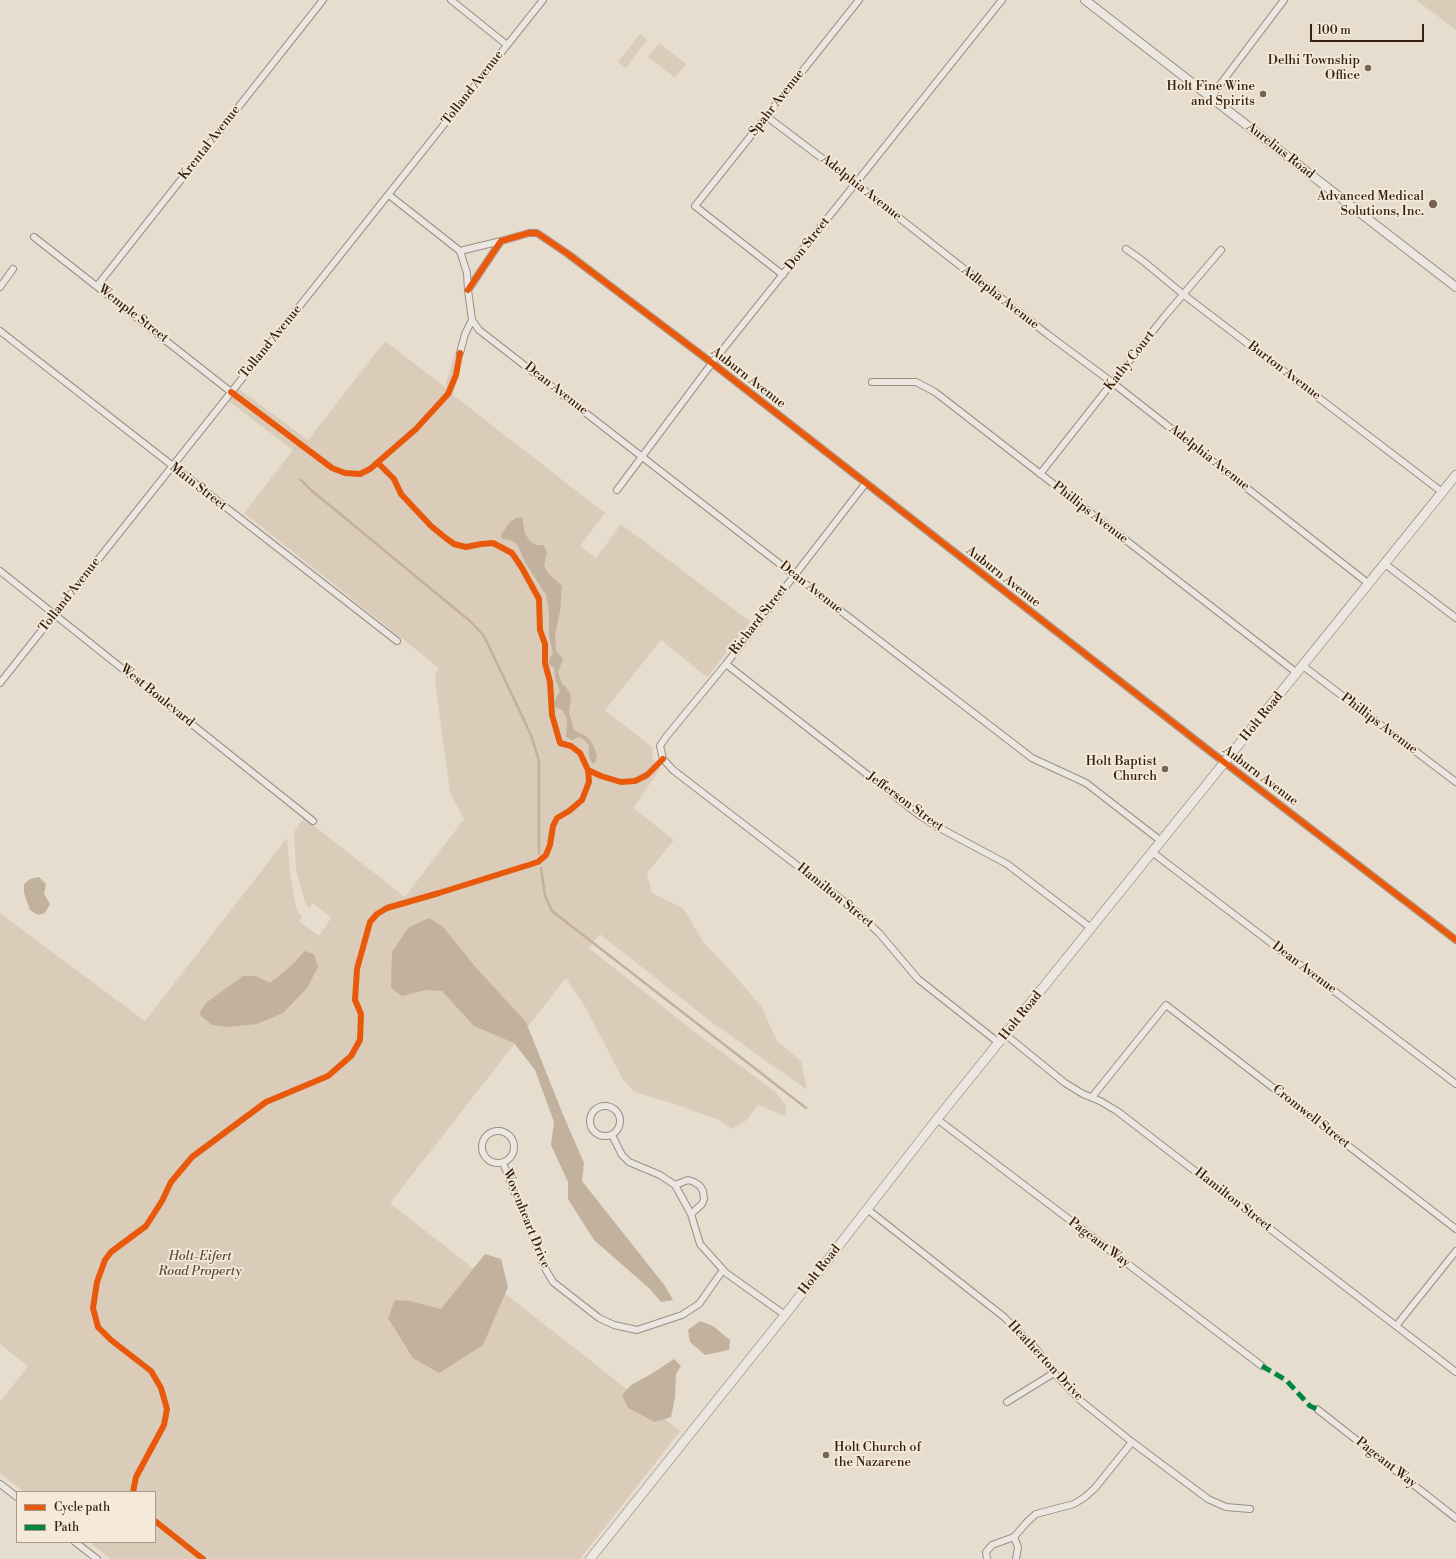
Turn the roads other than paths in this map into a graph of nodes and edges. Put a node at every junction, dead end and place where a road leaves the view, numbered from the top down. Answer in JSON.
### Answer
{"nodes":[{"id":1,"x":323,"y":0,"type":"edge"},
{"id":2,"x":451,"y":0,"type":"edge"},
{"id":3,"x":543,"y":0,"type":"edge"},
{"id":4,"x":859,"y":0,"type":"edge"},
{"id":5,"x":1002,"y":0,"type":"edge"},
{"id":6,"x":1085,"y":0,"type":"edge"},
{"id":7,"x":1284,"y":0,"type":"edge"},
{"id":8,"x":507,"y":45,"type":"junction"},
{"id":9,"x":1210,"y":98,"type":"junction"},
{"id":10,"x":766,"y":116,"type":"junction"},
{"id":11,"x":856,"y":184,"type":"junction"},
{"id":12,"x":389,"y":195,"type":"junction"},
{"id":13,"x":34,"y":237,"type":"dead end"},
{"id":14,"x":501,"y":241,"type":"junction"},
{"id":15,"x":1126,"y":250,"type":"dead end"},
{"id":16,"x":1220,"y":250,"type":"dead end"},
{"id":17,"x":460,"y":251,"type":"junction"},
{"id":18,"x":954,"y":261,"type":"joint"},
{"id":19,"x":13,"y":269,"type":"dead end"},
{"id":20,"x":783,"y":275,"type":"junction"},
{"id":21,"x":97,"y":286,"type":"junction"},
{"id":22,"x":0,"y":287,"type":"edge"},
{"id":23,"x":1456,"y":287,"type":"edge"},
{"id":24,"x":468,"y":290,"type":"junction"},
{"id":25,"x":1184,"y":295,"type":"junction"},
{"id":26,"x":472,"y":320,"type":"junction"},
{"id":27,"x":0,"y":331,"type":"edge"},
{"id":28,"x":1047,"y":334,"type":"joint"},
{"id":29,"x":460,"y":353,"type":"dead end"},
{"id":30,"x":712,"y":363,"type":"junction"},
{"id":31,"x":872,"y":382,"type":"dead end"},
{"id":32,"x":1113,"y":383,"type":"junction"},
{"id":33,"x":231,"y":392,"type":"junction"},
{"id":34,"x":642,"y":457,"type":"junction"},
{"id":35,"x":172,"y":466,"type":"junction"},
{"id":36,"x":1040,"y":474,"type":"junction"},
{"id":37,"x":1456,"y":475,"type":"edge"},
{"id":38,"x":865,"y":484,"type":"junction"},
{"id":39,"x":617,"y":490,"type":"dead end"},
{"id":40,"x":1442,"y":492,"type":"junction"},
{"id":41,"x":1385,"y":564,"type":"junction"},
{"id":42,"x":0,"y":571,"type":"edge"},
{"id":43,"x":794,"y":575,"type":"junction"},
{"id":44,"x":1369,"y":584,"type":"junction"},
{"id":45,"x":54,"y":614,"type":"junction"},
{"id":46,"x":1456,"y":618,"type":"edge"},
{"id":47,"x":397,"y":641,"type":"dead end"},
{"id":48,"x":726,"y":664,"type":"junction"},
{"id":49,"x":1300,"y":670,"type":"junction"},
{"id":50,"x":0,"y":683,"type":"edge"},
{"id":51,"x":663,"y":759,"type":"joint"},
{"id":52,"x":1224,"y":763,"type":"junction"},
{"id":53,"x":1456,"y":782,"type":"edge"},
{"id":54,"x":313,"y":821,"type":"dead end"},
{"id":55,"x":1161,"y":841,"type":"junction"},
{"id":56,"x":1152,"y":852,"type":"junction"},
{"id":57,"x":1091,"y":928,"type":"junction"},
{"id":58,"x":1456,"y":940,"type":"edge"},
{"id":59,"x":1006,"y":1034,"type":"junction"},
{"id":60,"x":999,"y":1043,"type":"junction"},
{"id":61,"x":1456,"y":1084,"type":"edge"},
{"id":62,"x":1092,"y":1097,"type":"junction"},
{"id":63,"x":937,"y":1119,"type":"junction"},
{"id":64,"x":612,"y":1135,"type":"junction"},
{"id":65,"x":503,"y":1163,"type":"junction"},
{"id":66,"x":675,"y":1185,"type":"junction"},
{"id":67,"x":867,"y":1209,"type":"junction"},
{"id":68,"x":691,"y":1214,"type":"junction"},
{"id":69,"x":1456,"y":1229,"type":"edge"},
{"id":70,"x":1456,"y":1251,"type":"edge"},
{"id":71,"x":723,"y":1270,"type":"junction"},
{"id":72,"x":785,"y":1315,"type":"junction"},
{"id":73,"x":1396,"y":1326,"type":"junction"},
{"id":74,"x":1262,"y":1366,"type":"dead end"},
{"id":75,"x":1456,"y":1372,"type":"edge"},
{"id":76,"x":1054,"y":1373,"type":"junction"},
{"id":77,"x":1007,"y":1402,"type":"dead end"},
{"id":78,"x":1317,"y":1409,"type":"dead end"},
{"id":79,"x":1132,"y":1442,"type":"junction"},
{"id":80,"x":0,"y":1484,"type":"edge"},
{"id":81,"x":16,"y":1496,"type":"edge"},
{"id":82,"x":1250,"y":1509,"type":"dead end"},
{"id":83,"x":1456,"y":1518,"type":"edge"},
{"id":84,"x":1014,"y":1537,"type":"junction"},
{"id":85,"x":76,"y":1543,"type":"edge"},
{"id":86,"x":98,"y":1559,"type":"edge"},
{"id":87,"x":590,"y":1559,"type":"edge"},
{"id":88,"x":987,"y":1559,"type":"edge"},
{"id":89,"x":1016,"y":1559,"type":"edge"}],
"edges":[{"from":1,"to":21,"type":"street","name":"Krental Avenue"},
{"from":2,"to":8,"type":"street"},
{"from":3,"to":8,"type":"street","name":"Tolland Avenue"},
{"from":4,"to":10,"type":"street","name":"Spahr Avenue"},
{"from":5,"to":11,"type":"street","name":"Don Street"},
{"from":6,"to":9,"type":"street","name":"Aurelius Road"},
{"from":7,"to":9,"type":"street"},
{"from":8,"to":12,"type":"street","name":"Tolland Avenue"},
{"from":9,"to":23,"type":"street","name":"Aurelius Road"},
{"from":10,"to":11,"type":"street","name":"Adelphia Avenue"},
{"from":10,"to":20,"type":"street","name":"Spahr Avenue"},
{"from":11,"to":18,"type":"street","name":"Adelphia Avenue"},
{"from":11,"to":20,"type":"street","name":"Don Street"},
{"from":12,"to":17,"type":"street"},
{"from":12,"to":33,"type":"street","name":"Tolland Avenue"},
{"from":13,"to":21,"type":"street","name":"Wemple Street"},
{"from":14,"to":17,"type":"street"},
{"from":14,"to":24,"type":"street"},
{"from":14,"to":30,"type":"street","name":"Auburn Avenue"},
{"from":15,"to":25,"type":"street","name":"Burton Avenue"},
{"from":16,"to":25,"type":"street","name":"Kathy Court"},
{"from":17,"to":24,"type":"street"},
{"from":18,"to":28,"type":"street","name":"Adlepha Avenue"},
{"from":19,"to":22,"type":"street"},
{"from":20,"to":30,"type":"street","name":"Don Street"},
{"from":21,"to":33,"type":"street","name":"Wemple Street"},
{"from":24,"to":26,"type":"street"},
{"from":25,"to":32,"type":"street","name":"Kathy Court"},
{"from":25,"to":40,"type":"street","name":"Burton Avenue"},
{"from":26,"to":29,"type":"street"},
{"from":26,"to":34,"type":"street","name":"Dean Avenue"},
{"from":27,"to":35,"type":"street","name":"Main Street"},
{"from":28,"to":32,"type":"street","name":"Adelphia Avenue"},
{"from":30,"to":34,"type":"street","name":"Don Street"},
{"from":30,"to":38,"type":"street","name":"Auburn Avenue"},
{"from":31,"to":36,"type":"street","name":"Phillips Avenue"},
{"from":32,"to":36,"type":"street","name":"Kathy Court"},
{"from":32,"to":44,"type":"street","name":"Adelphia Avenue"},
{"from":33,"to":35,"type":"street","name":"Tolland Avenue"},
{"from":34,"to":39,"type":"street","name":"Don Street"},
{"from":34,"to":43,"type":"street","name":"Dean Avenue"},
{"from":35,"to":45,"type":"street","name":"Tolland Avenue"},
{"from":35,"to":47,"type":"street","name":"Main Street"},
{"from":36,"to":49,"type":"street","name":"Phillips Avenue"},
{"from":37,"to":40,"type":"main road","name":"Holt Road"},
{"from":38,"to":43,"type":"street","name":"Richard Street"},
{"from":38,"to":52,"type":"street","name":"Auburn Avenue"},
{"from":40,"to":41,"type":"main road","name":"Holt Road"},
{"from":41,"to":44,"type":"main road","name":"Holt Road"},
{"from":41,"to":46,"type":"street"},
{"from":42,"to":45,"type":"street","name":"West Boulevard"},
{"from":43,"to":48,"type":"street","name":"Richard Street"},
{"from":43,"to":55,"type":"street","name":"Dean Avenue"},
{"from":44,"to":49,"type":"main road","name":"Holt Road"},
{"from":45,"to":50,"type":"street","name":"Tolland Avenue"},
{"from":45,"to":54,"type":"street","name":"West Boulevard"},
{"from":48,"to":51,"type":"street","name":"Richard Street"},
{"from":48,"to":57,"type":"street","name":"Jefferson Street"},
{"from":49,"to":52,"type":"main road","name":"Holt Road"},
{"from":49,"to":53,"type":"street","name":"Phillips Avenue"},
{"from":51,"to":60,"type":"street","name":"Hamilton Street"},
{"from":52,"to":55,"type":"main road","name":"Holt Road"},
{"from":52,"to":58,"type":"street","name":"Auburn Avenue"},
{"from":55,"to":56,"type":"main road","name":"Holt Road"},
{"from":56,"to":57,"type":"main road","name":"Holt Road"},
{"from":56,"to":61,"type":"street","name":"Dean Avenue"},
{"from":57,"to":59,"type":"main road","name":"Holt Road"},
{"from":59,"to":60,"type":"main road","name":"Holt Road"},
{"from":59,"to":62,"type":"street","name":"Hamilton Street"},
{"from":60,"to":63,"type":"main road","name":"Holt Road"},
{"from":62,"to":69,"type":"street","name":"Cromwell Street"},
{"from":62,"to":73,"type":"street","name":"Hamilton Street"},
{"from":63,"to":67,"type":"main road","name":"Holt Road"},
{"from":63,"to":74,"type":"street","name":"Pageant Way"},
{"from":64,"to":64,"type":"street"},
{"from":64,"to":66,"type":"street"},
{"from":65,"to":65,"type":"street","name":"Wovenheart Drive"},
{"from":65,"to":71,"type":"street","name":"Wovenheart Drive"},
{"from":66,"to":68,"type":"street"},
{"from":66,"to":68,"type":"street"},
{"from":67,"to":72,"type":"main road","name":"Holt Road"},
{"from":67,"to":76,"type":"street","name":"Heatherton Drive"},
{"from":68,"to":71,"type":"street"},
{"from":70,"to":73,"type":"street"},
{"from":71,"to":72,"type":"street"},
{"from":72,"to":87,"type":"main road","name":"Holt Road"},
{"from":73,"to":75,"type":"street","name":"Hamilton Street"},
{"from":76,"to":77,"type":"street"},
{"from":76,"to":79,"type":"street","name":"Heatherton Drive"},
{"from":78,"to":83,"type":"street","name":"Pageant Way"},
{"from":79,"to":82,"type":"street","name":"Heatherton Drive"},
{"from":79,"to":84,"type":"street"},
{"from":80,"to":81,"type":"street"},
{"from":84,"to":88,"type":"street"},
{"from":84,"to":89,"type":"street"},
{"from":85,"to":86,"type":"street"}]}
